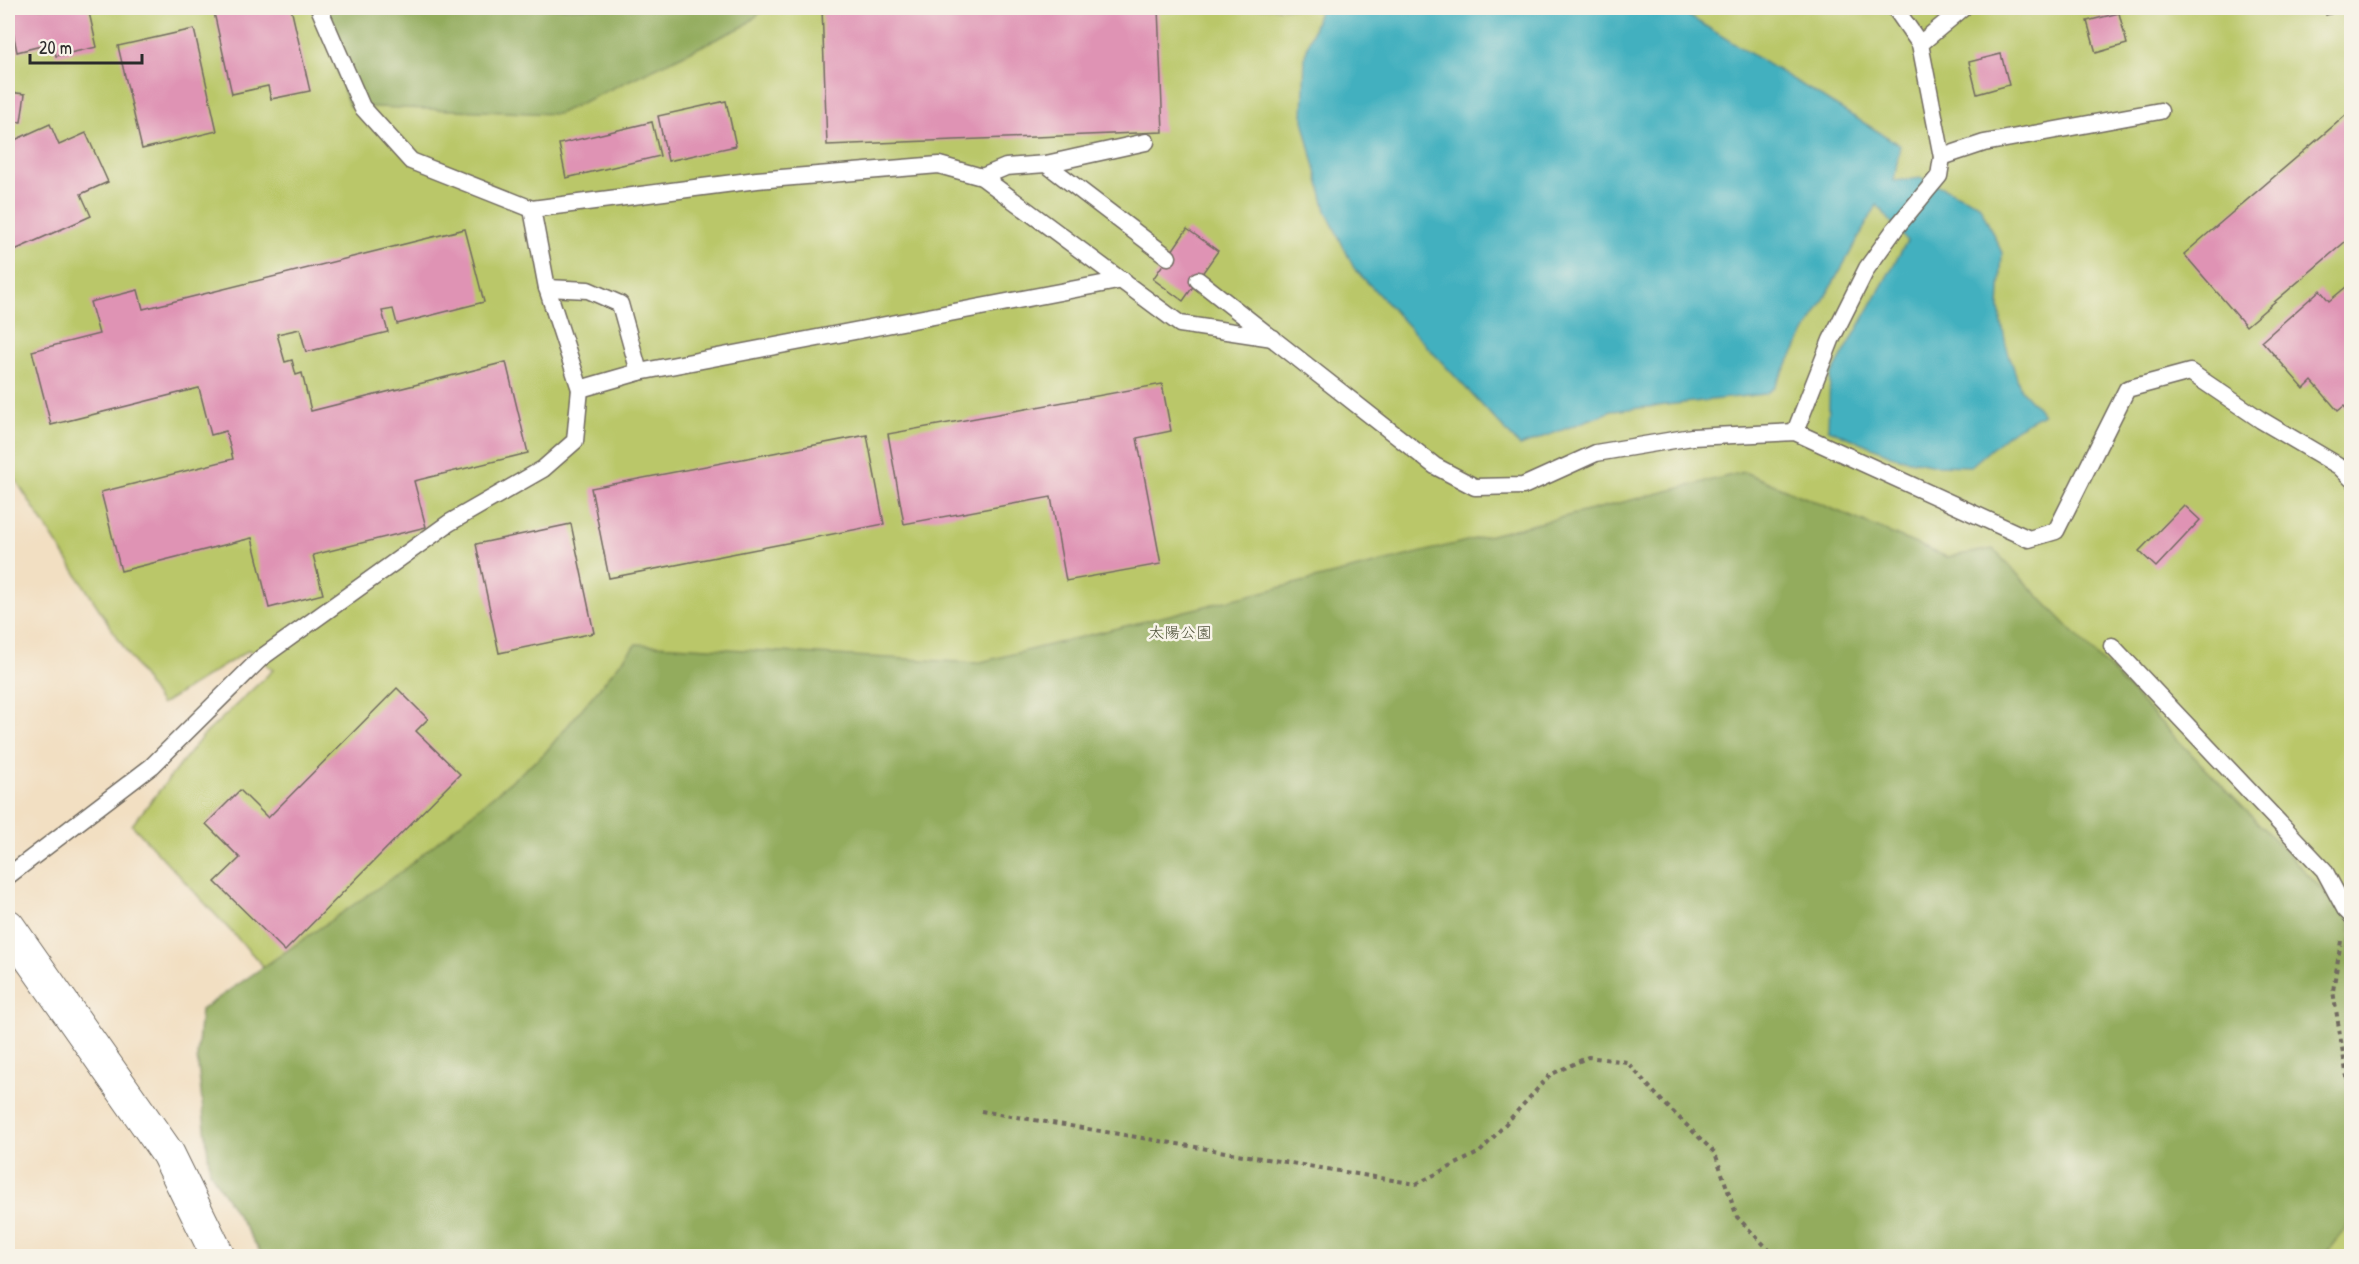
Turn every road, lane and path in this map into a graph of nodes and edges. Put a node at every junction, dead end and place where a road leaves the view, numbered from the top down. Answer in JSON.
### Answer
{"nodes":[{"id":1,"x":319,"y":8,"type":"edge"},
{"id":2,"x":1896,"y":8,"type":"edge"},
{"id":3,"x":1963,"y":8,"type":"edge"},
{"id":4,"x":1920,"y":45,"type":"junction"},
{"id":5,"x":2160,"y":111,"type":"dead end"},
{"id":6,"x":1146,"y":142,"type":"dead end"},
{"id":7,"x":1942,"y":157,"type":"junction"},
{"id":8,"x":1046,"y":164,"type":"junction"},
{"id":9,"x":982,"y":177,"type":"junction"},
{"id":10,"x":532,"y":209,"type":"junction"},
{"id":11,"x":1168,"y":257,"type":"dead end"},
{"id":12,"x":1123,"y":280,"type":"junction"},
{"id":13,"x":1198,"y":280,"type":"dead end"},
{"id":14,"x":547,"y":288,"type":"junction"},
{"id":15,"x":1274,"y":338,"type":"junction"},
{"id":16,"x":639,"y":372,"type":"junction"},
{"id":17,"x":580,"y":389,"type":"junction"},
{"id":18,"x":1795,"y":432,"type":"junction"},
{"id":19,"x":2352,"y":479,"type":"edge"},
{"id":20,"x":2112,"y":646,"type":"dead end"},
{"id":21,"x":8,"y":876,"type":"edge"},
{"id":22,"x":2348,"y":912,"type":"edge"},
{"id":23,"x":8,"y":926,"type":"edge"},
{"id":24,"x":2352,"y":1109,"type":"edge"},
{"id":25,"x":981,"y":1111,"type":"dead end"},
{"id":26,"x":218,"y":1257,"type":"edge"},
{"id":27,"x":1775,"y":1257,"type":"edge"}],
"edges":[{"from":1,"to":10,"type":"lane"},
{"from":2,"to":4,"type":"lane"},
{"from":3,"to":4,"type":"lane"},
{"from":4,"to":7,"type":"lane"},
{"from":5,"to":7,"type":"lane"},
{"from":6,"to":8,"type":"lane"},
{"from":7,"to":18,"type":"lane"},
{"from":8,"to":9,"type":"lane"},
{"from":8,"to":11,"type":"lane"},
{"from":9,"to":10,"type":"lane"},
{"from":9,"to":12,"type":"lane"},
{"from":10,"to":14,"type":"lane"},
{"from":12,"to":15,"type":"lane"},
{"from":12,"to":16,"type":"lane"},
{"from":13,"to":15,"type":"lane"},
{"from":14,"to":16,"type":"lane"},
{"from":14,"to":17,"type":"lane"},
{"from":15,"to":18,"type":"lane"},
{"from":16,"to":17,"type":"lane"},
{"from":17,"to":21,"type":"lane"},
{"from":18,"to":19,"type":"lane"},
{"from":20,"to":22,"type":"lane"},
{"from":22,"to":24,"type":"path"},
{"from":23,"to":26,"type":"street"},
{"from":25,"to":27,"type":"path"}]}
